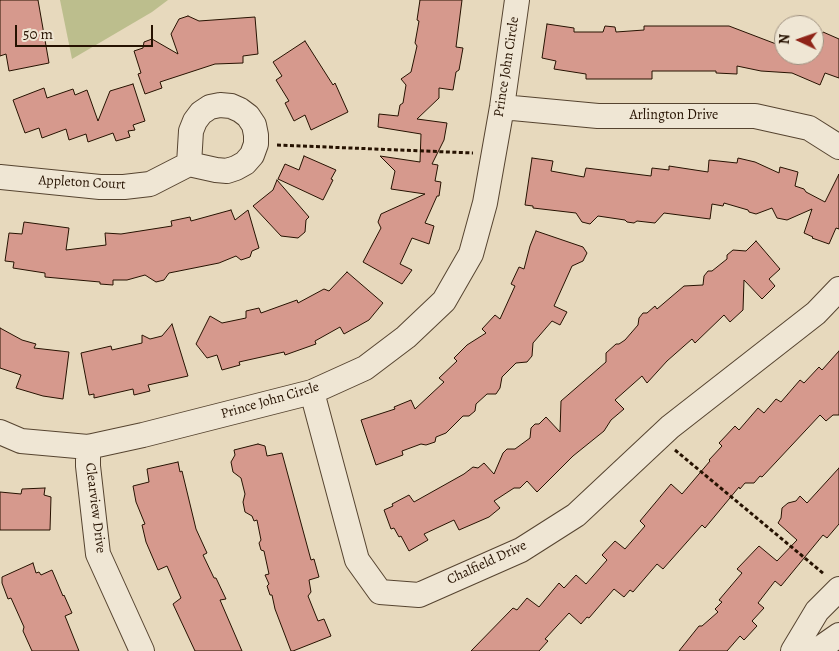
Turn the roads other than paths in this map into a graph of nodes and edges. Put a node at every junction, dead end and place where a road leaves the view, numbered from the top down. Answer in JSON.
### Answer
{"nodes":[{"id":1,"x":517,"y":0,"type":"edge"},
{"id":2,"x":502,"y":107,"type":"junction"},
{"id":3,"x":839,"y":147,"type":"edge"},
{"id":4,"x":189,"y":164,"type":"junction"},
{"id":5,"x":0,"y":177,"type":"edge"},
{"id":6,"x":839,"y":289,"type":"edge"},
{"id":7,"x":312,"y":392,"type":"junction"},
{"id":8,"x":0,"y":432,"type":"edge"},
{"id":9,"x":88,"y":447,"type":"junction"},
{"id":10,"x":835,"y":584,"type":"edge"},
{"id":11,"x":839,"y":635,"type":"edge"},
{"id":12,"x":142,"y":651,"type":"edge"},
{"id":13,"x":793,"y":651,"type":"edge"},
{"id":14,"x":816,"y":651,"type":"edge"}],
"edges":[{"from":1,"to":2,"type":"street","name":"Prince John Circle"},
{"from":2,"to":3,"type":"street","name":"Arlington Drive"},
{"from":2,"to":7,"type":"street","name":"Prince John Circle"},
{"from":4,"to":4,"type":"street"},
{"from":4,"to":5,"type":"street","name":"Appleton Court"},
{"from":6,"to":7,"type":"street","name":"Chalfield Drive"},
{"from":7,"to":9,"type":"street","name":"Prince John Circle"},
{"from":8,"to":9,"type":"street","name":"Prince John Circle"},
{"from":9,"to":12,"type":"street","name":"Clearview Drive"},
{"from":10,"to":13,"type":"street"},
{"from":11,"to":14,"type":"street"}]}
